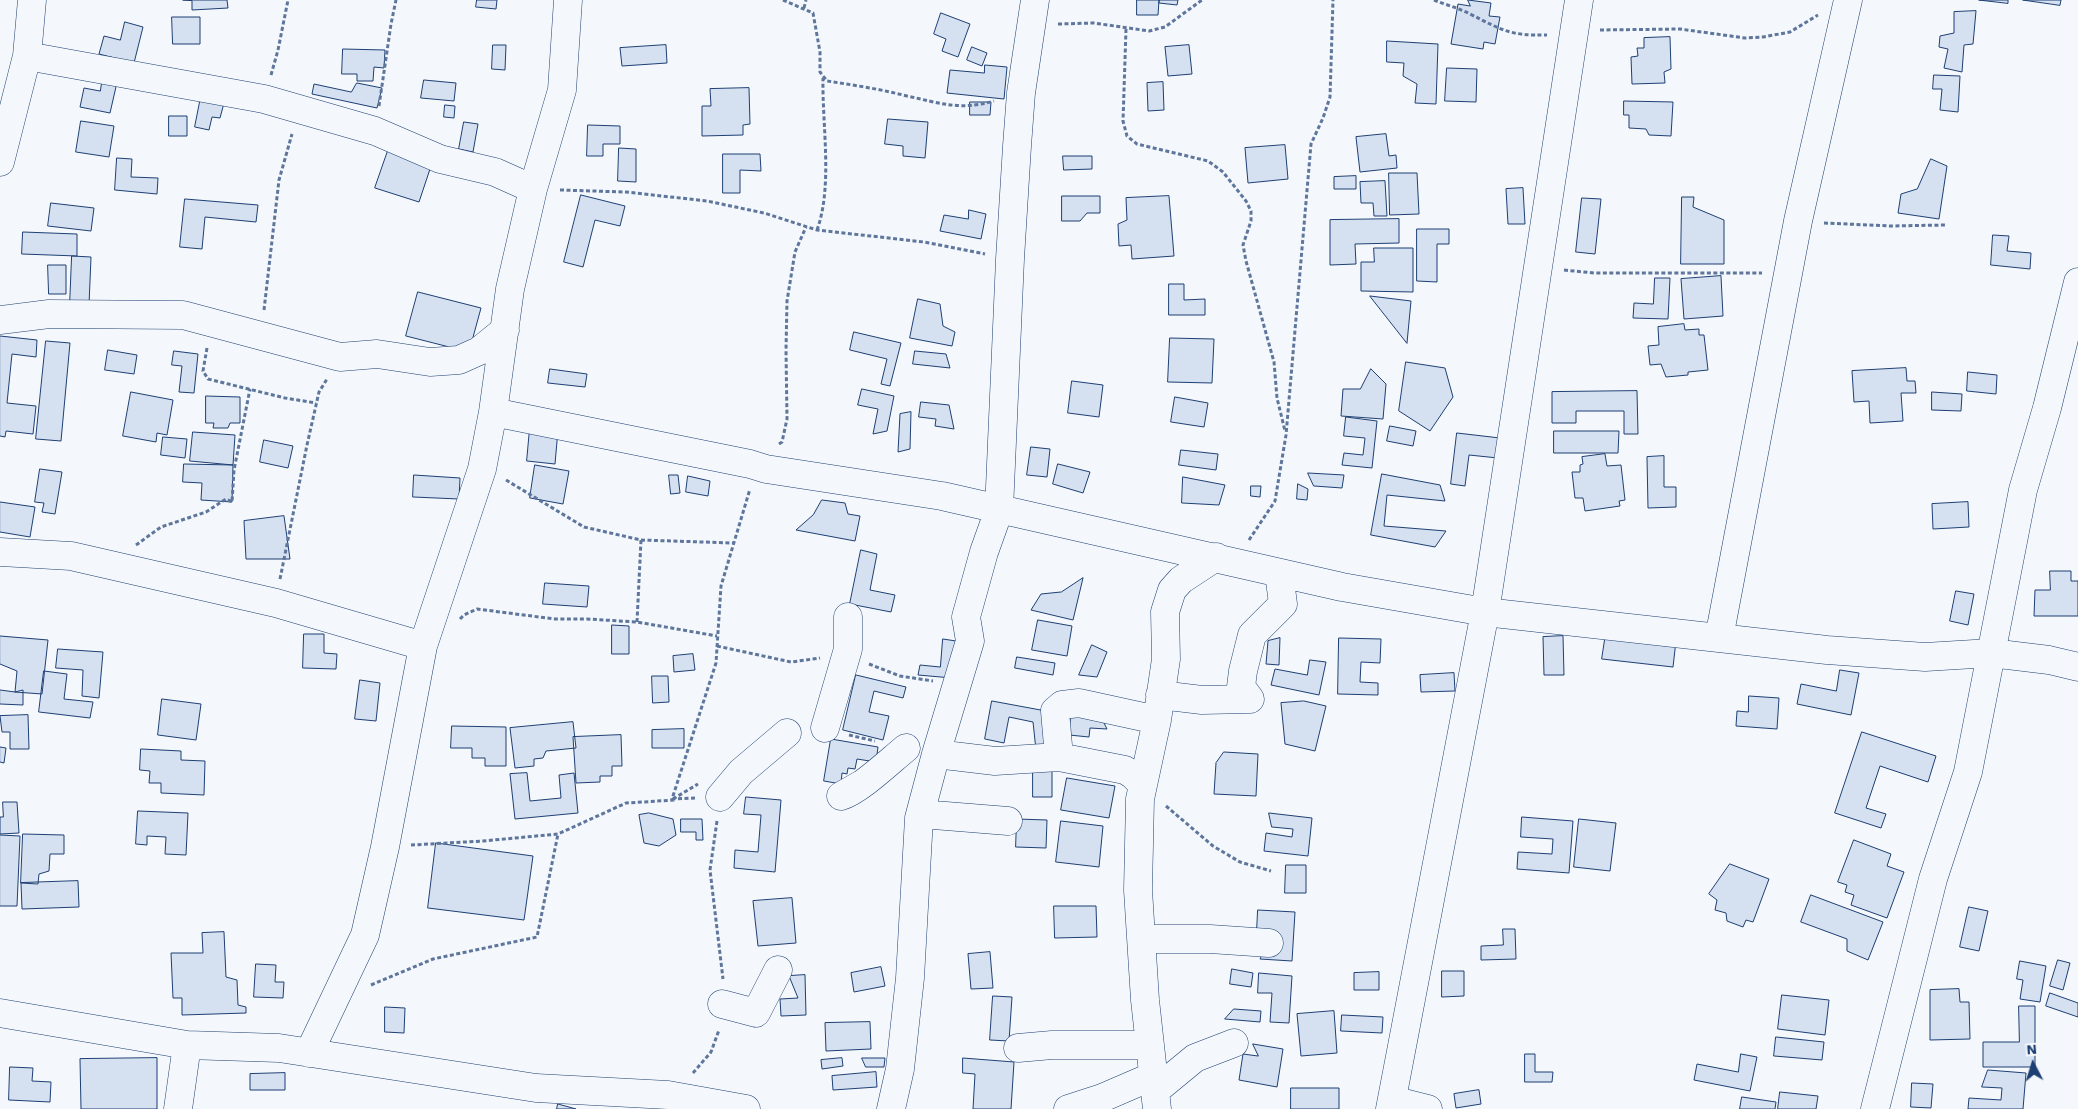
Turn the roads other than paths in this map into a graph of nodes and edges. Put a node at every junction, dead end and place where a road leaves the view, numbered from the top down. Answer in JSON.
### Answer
{"nodes":[{"id":1,"x":32,"y":0,"type":"edge"},
{"id":2,"x":568,"y":0,"type":"edge"},
{"id":3,"x":1034,"y":0,"type":"edge"},
{"id":4,"x":1579,"y":0,"type":"edge"},
{"id":5,"x":1848,"y":0,"type":"edge"},
{"id":6,"x":27,"y":56,"type":"junction"},
{"id":7,"x":0,"y":162,"type":"edge"},
{"id":8,"x":533,"y":189,"type":"junction"},
{"id":9,"x":2076,"y":298,"type":"edge"},
{"id":10,"x":0,"y":320,"type":"edge"},
{"id":11,"x":506,"y":330,"type":"junction"},
{"id":12,"x":493,"y":412,"type":"junction"},
{"id":13,"x":999,"y":510,"type":"junction"},
{"id":14,"x":0,"y":552,"type":"edge"},
{"id":15,"x":1225,"y":559,"type":"junction"},
{"id":16,"x":1279,"y":573,"type":"junction"},
{"id":17,"x":1485,"y":612,"type":"junction"},
{"id":18,"x":848,"y":617,"type":"dead end"},
{"id":19,"x":1719,"y":638,"type":"junction"},
{"id":20,"x":424,"y":646,"type":"junction"},
{"id":21,"x":1991,"y":653,"type":"junction"},
{"id":22,"x":2078,"y":667,"type":"edge"},
{"id":23,"x":1158,"y":707,"type":"junction"},
{"id":24,"x":825,"y":728,"type":"dead end"},
{"id":25,"x":787,"y":733,"type":"dead end"},
{"id":26,"x":906,"y":748,"type":"dead end"},
{"id":27,"x":936,"y":754,"type":"junction"},
{"id":28,"x":1059,"y":758,"type":"junction"},
{"id":29,"x":862,"y":784,"type":"dead end"},
{"id":30,"x":1143,"y":785,"type":"junction"},
{"id":31,"x":720,"y":797,"type":"road end"},
{"id":32,"x":921,"y":814,"type":"junction"},
{"id":33,"x":1008,"y":821,"type":"dead end"},
{"id":34,"x":1142,"y":939,"type":"junction"},
{"id":35,"x":1269,"y":944,"type":"dead end"},
{"id":36,"x":778,"y":970,"type":"dead end"},
{"id":37,"x":722,"y":1004,"type":"dead end"},
{"id":38,"x":0,"y":1012,"type":"edge"},
{"id":39,"x":1234,"y":1043,"type":"dead end"},
{"id":40,"x":187,"y":1044,"type":"junction"},
{"id":41,"x":1150,"y":1046,"type":"junction"},
{"id":42,"x":1018,"y":1048,"type":"dead end"},
{"id":43,"x":309,"y":1053,"type":"junction"},
{"id":44,"x":1155,"y":1092,"type":"edge"},
{"id":45,"x":667,"y":1102,"type":"edge"},
{"id":46,"x":1391,"y":1104,"type":"edge"},
{"id":47,"x":178,"y":1109,"type":"edge"},
{"id":48,"x":746,"y":1109,"type":"edge"},
{"id":49,"x":891,"y":1109,"type":"edge"},
{"id":50,"x":1068,"y":1109,"type":"edge"},
{"id":51,"x":1428,"y":1109,"type":"edge"},
{"id":52,"x":1875,"y":1109,"type":"edge"}],
"edges":[{"from":1,"to":6,"type":"street"},
{"from":2,"to":8,"type":"street"},
{"from":3,"to":13,"type":"street"},
{"from":4,"to":17,"type":"street"},
{"from":5,"to":19,"type":"street"},
{"from":6,"to":7,"type":"street"},
{"from":6,"to":8,"type":"street"},
{"from":8,"to":11,"type":"street"},
{"from":9,"to":21,"type":"street"},
{"from":10,"to":11,"type":"street"},
{"from":11,"to":12,"type":"street"},
{"from":12,"to":13,"type":"street"},
{"from":12,"to":20,"type":"street"},
{"from":13,"to":15,"type":"street"},
{"from":13,"to":27,"type":"street"},
{"from":14,"to":20,"type":"street"},
{"from":15,"to":16,"type":"street"},
{"from":15,"to":23,"type":"street"},
{"from":16,"to":17,"type":"street"},
{"from":16,"to":23,"type":"street"},
{"from":17,"to":19,"type":"street"},
{"from":17,"to":46,"type":"street"},
{"from":18,"to":24,"type":"street"},
{"from":19,"to":21,"type":"street"},
{"from":20,"to":43,"type":"street"},
{"from":21,"to":22,"type":"street"},
{"from":21,"to":52,"type":"street"},
{"from":23,"to":28,"type":"street"},
{"from":23,"to":30,"type":"street"},
{"from":25,"to":31,"type":"street"},
{"from":26,"to":29,"type":"street"},
{"from":27,"to":28,"type":"street"},
{"from":27,"to":32,"type":"street"},
{"from":28,"to":30,"type":"street"},
{"from":30,"to":34,"type":"street"},
{"from":32,"to":33,"type":"street"},
{"from":32,"to":49,"type":"street"},
{"from":34,"to":35,"type":"street"},
{"from":34,"to":41,"type":"street"},
{"from":36,"to":37,"type":"street"},
{"from":38,"to":40,"type":"street"},
{"from":39,"to":44,"type":"street"},
{"from":40,"to":43,"type":"street"},
{"from":40,"to":47,"type":"street"},
{"from":41,"to":42,"type":"street"},
{"from":41,"to":44,"type":"street"},
{"from":43,"to":45,"type":"street"},
{"from":44,"to":50,"type":"street"},
{"from":45,"to":48,"type":"street"},
{"from":46,"to":51,"type":"street"}]}
